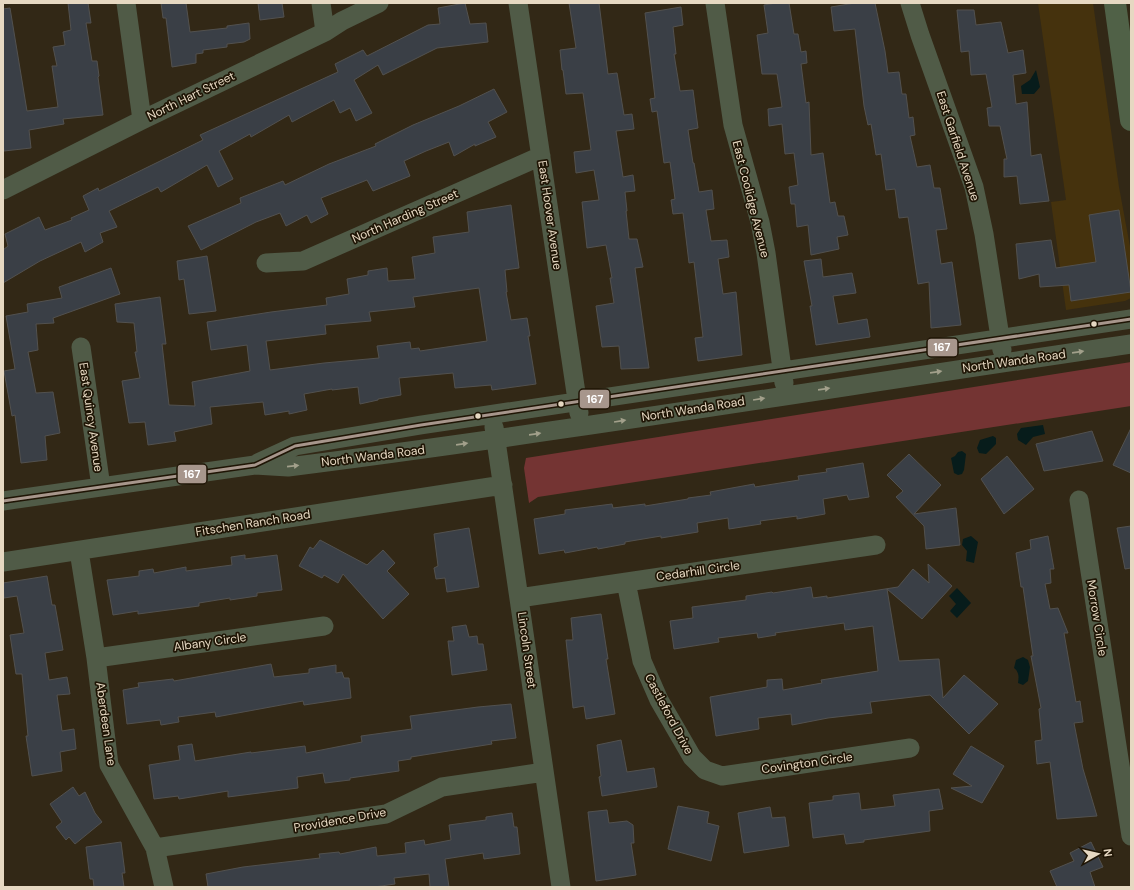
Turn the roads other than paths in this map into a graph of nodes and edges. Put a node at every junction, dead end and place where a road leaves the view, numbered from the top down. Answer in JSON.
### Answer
{"nodes":[{"id":1,"x":126,"y":3,"type":"edge"},
{"id":2,"x":321,"y":3,"type":"edge"},
{"id":3,"x":379,"y":3,"type":"edge"},
{"id":4,"x":518,"y":3,"type":"edge"},
{"id":5,"x":715,"y":3,"type":"edge"},
{"id":6,"x":910,"y":3,"type":"edge"},
{"id":7,"x":1115,"y":3,"type":"edge"},
{"id":8,"x":1125,"y":27,"type":"edge"},
{"id":9,"x":325,"y":32,"type":"junction"},
{"id":10,"x":142,"y":120,"type":"junction"},
{"id":11,"x":1131,"y":120,"type":"edge"},
{"id":12,"x":541,"y":156,"type":"junction"},
{"id":13,"x":3,"y":190,"type":"edge"},
{"id":14,"x":266,"y":263,"type":"dead end"},
{"id":15,"x":1131,"y":319,"type":"edge"},
{"id":16,"x":1000,"y":339,"type":"junction"},
{"id":17,"x":1131,"y":344,"type":"edge"},
{"id":18,"x":81,"y":347,"type":"dead end"},
{"id":19,"x":1004,"y":362,"type":"junction"},
{"id":20,"x":782,"y":371,"type":"junction"},
{"id":21,"x":785,"y":395,"type":"junction"},
{"id":22,"x":577,"y":401,"type":"junction"},
{"id":23,"x":492,"y":414,"type":"junction"},
{"id":24,"x":581,"y":427,"type":"junction"},
{"id":25,"x":496,"y":439,"type":"junction"},
{"id":26,"x":255,"y":465,"type":"junction"},
{"id":27,"x":503,"y":485,"type":"junction"},
{"id":28,"x":101,"y":487,"type":"junction"},
{"id":29,"x":1079,"y":500,"type":"dead end"},
{"id":30,"x":3,"y":502,"type":"edge"},
{"id":31,"x":876,"y":545,"type":"dead end"},
{"id":32,"x":79,"y":551,"type":"junction"},
{"id":33,"x":3,"y":562,"type":"edge"},
{"id":34,"x":626,"y":582,"type":"junction"},
{"id":35,"x":519,"y":598,"type":"junction"},
{"id":36,"x":324,"y":626,"type":"dead end"},
{"id":37,"x":96,"y":658,"type":"junction"},
{"id":38,"x":1123,"y":734,"type":"edge"},
{"id":39,"x":910,"y":748,"type":"dead end"},
{"id":40,"x":705,"y":770,"type":"joint"},
{"id":41,"x":544,"y":772,"type":"junction"},
{"id":42,"x":1131,"y":836,"type":"edge"},
{"id":43,"x":155,"y":848,"type":"junction"},
{"id":44,"x":164,"y":887,"type":"edge"},
{"id":45,"x":561,"y":887,"type":"edge"}],
"edges":[{"from":1,"to":10,"type":"street"},
{"from":2,"to":9,"type":"street"},
{"from":3,"to":9,"type":"street","name":"North Hart Street"},
{"from":4,"to":12,"type":"street","name":"East Hoover Avenue"},
{"from":5,"to":20,"type":"street","name":"East Coolidge Avenue"},
{"from":6,"to":16,"type":"street","name":"East Garfield Avenue"},
{"from":7,"to":8,"type":"main road"},
{"from":8,"to":11,"type":"main road"},
{"from":9,"to":10,"type":"street","name":"North Hart Street"},
{"from":10,"to":13,"type":"street","name":"North Hart Street"},
{"from":12,"to":14,"type":"street","name":"North Harding Street"},
{"from":12,"to":22,"type":"street","name":"East Hoover Avenue"},
{"from":15,"to":16,"type":"street","name":"North Wanda Road"},
{"from":16,"to":19,"type":"street","name":"East Garfield Avenue"},
{"from":16,"to":20,"type":"street","name":"North Wanda Road"},
{"from":19,"to":17,"type":"street","name":"North Wanda Road","one_way":true},
{"from":18,"to":28,"type":"street","name":"East Quincy Avenue"},
{"from":21,"to":19,"type":"street","name":"North Wanda Road","one_way":true},
{"from":20,"to":21,"type":"street","name":"East Coolidge Avenue"},
{"from":20,"to":22,"type":"street","name":"North Wanda Road"},
{"from":24,"to":21,"type":"street","name":"North Wanda Road","one_way":true},
{"from":22,"to":23,"type":"street","name":"North Wanda Road"},
{"from":22,"to":24,"type":"street","name":"East Hoover Avenue"},
{"from":23,"to":25,"type":"street","name":"Lincoln Street"},
{"from":23,"to":26,"type":"street","name":"North Wanda Road"},
{"from":25,"to":24,"type":"street","name":"North Wanda Road","one_way":true},
{"from":26,"to":25,"type":"street","name":"North Wanda Road","one_way":true},
{"from":25,"to":27,"type":"street","name":"Lincoln Street"},
{"from":26,"to":28,"type":"street","name":"North Wanda Road"},
{"from":27,"to":32,"type":"street","name":"Fitschen Ranch Road"},
{"from":27,"to":35,"type":"street","name":"Lincoln Street"},
{"from":28,"to":30,"type":"street","name":"North Wanda Road"},
{"from":29,"to":38,"type":"street","name":"Morrow Circle"},
{"from":31,"to":34,"type":"street","name":"Cedarhill Circle"},
{"from":32,"to":33,"type":"street","name":"Fitschen Ranch Road"},
{"from":32,"to":37,"type":"street","name":"Aberdeen Lane"},
{"from":34,"to":35,"type":"street","name":"Cedarhill Circle"},
{"from":34,"to":40,"type":"street","name":"Castleford Drive"},
{"from":35,"to":41,"type":"street","name":"Lincoln Street"},
{"from":36,"to":37,"type":"street","name":"Albany Circle"},
{"from":37,"to":43,"type":"street","name":"Aberdeen Lane"},
{"from":38,"to":42,"type":"street","name":"Morrow Circle"},
{"from":39,"to":40,"type":"street","name":"Covington Circle"},
{"from":41,"to":43,"type":"street","name":"Providence Drive"},
{"from":41,"to":45,"type":"street","name":"Lincoln Street"},
{"from":43,"to":44,"type":"street","name":"Aberdeen Lane"}]}
